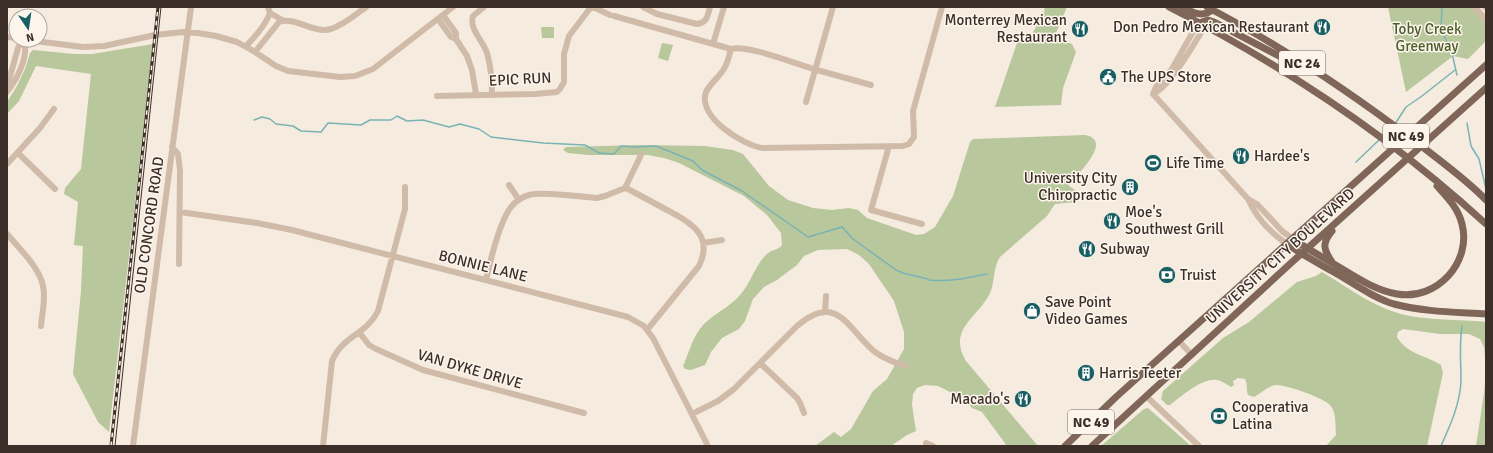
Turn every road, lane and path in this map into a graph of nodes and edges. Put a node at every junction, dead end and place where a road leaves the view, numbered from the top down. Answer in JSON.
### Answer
{"nodes":[{"id":1,"x":191,"y":7,"type":"edge"},
{"id":2,"x":366,"y":7,"type":"edge"},
{"id":3,"x":453,"y":7,"type":"edge"},
{"id":4,"x":484,"y":7,"type":"edge"},
{"id":5,"x":592,"y":7,"type":"edge"},
{"id":6,"x":643,"y":7,"type":"edge"},
{"id":7,"x":710,"y":7,"type":"edge"},
{"id":8,"x":724,"y":7,"type":"edge"},
{"id":9,"x":833,"y":7,"type":"edge"},
{"id":10,"x":942,"y":7,"type":"edge"},
{"id":11,"x":1169,"y":7,"type":"edge"},
{"id":12,"x":1182,"y":7,"type":"edge"},
{"id":13,"x":1475,"y":7,"type":"edge"},
{"id":14,"x":1211,"y":8,"type":"edge"},
{"id":15,"x":269,"y":10,"type":"edge"},
{"id":16,"x":440,"y":17,"type":"junction"},
{"id":17,"x":1486,"y":20,"type":"edge"},
{"id":18,"x":284,"y":21,"type":"junction"},
{"id":19,"x":1202,"y":24,"type":"junction"},
{"id":20,"x":188,"y":32,"type":"junction"},
{"id":21,"x":48,"y":43,"type":"edge"},
{"id":22,"x":713,"y":44,"type":"junction"},
{"id":23,"x":246,"y":46,"type":"junction"},
{"id":24,"x":18,"y":48,"type":"edge"},
{"id":25,"x":26,"y":48,"type":"edge"},
{"id":26,"x":731,"y":49,"type":"junction"},
{"id":27,"x":255,"y":52,"type":"junction"},
{"id":28,"x":1486,"y":65,"type":"edge"},
{"id":29,"x":816,"y":69,"type":"junction"},
{"id":30,"x":1323,"y":77,"type":"junction"},
{"id":31,"x":871,"y":85,"type":"dead end"},
{"id":32,"x":7,"y":87,"type":"edge"},
{"id":33,"x":1486,"y":88,"type":"edge"},
{"id":34,"x":7,"y":92,"type":"edge"},
{"id":35,"x":476,"y":94,"type":"junction"},
{"id":36,"x":492,"y":94,"type":"junction"},
{"id":37,"x":436,"y":96,"type":"dead end"},
{"id":38,"x":806,"y":102,"type":"dead end"},
{"id":39,"x":54,"y":109,"type":"dead end"},
{"id":40,"x":889,"y":146,"type":"junction"},
{"id":41,"x":172,"y":148,"type":"junction"},
{"id":42,"x":18,"y":153,"type":"junction"},
{"id":43,"x":641,"y":155,"type":"dead end"},
{"id":44,"x":7,"y":164,"type":"edge"},
{"id":45,"x":1424,"y":170,"type":"junction"},
{"id":46,"x":509,"y":185,"type":"dead end"},
{"id":47,"x":405,"y":186,"type":"dead end"},
{"id":48,"x":624,"y":188,"type":"junction"},
{"id":49,"x":55,"y":189,"type":"dead end"},
{"id":50,"x":1485,"y":198,"type":"edge"},
{"id":51,"x":1248,"y":199,"type":"junction"},
{"id":52,"x":519,"y":200,"type":"junction"},
{"id":53,"x":180,"y":212,"type":"junction"},
{"id":54,"x":1342,"y":217,"type":"junction"},
{"id":55,"x":922,"y":224,"type":"dead end"},
{"id":56,"x":1486,"y":224,"type":"edge"},
{"id":57,"x":7,"y":234,"type":"edge"},
{"id":58,"x":1292,"y":239,"type":"junction"},
{"id":59,"x":722,"y":240,"type":"dead end"},
{"id":60,"x":703,"y":243,"type":"junction"},
{"id":61,"x":1287,"y":244,"type":"junction"},
{"id":62,"x":1307,"y":249,"type":"junction"},
{"id":63,"x":1301,"y":254,"type":"junction"},
{"id":64,"x":393,"y":256,"type":"junction"},
{"id":65,"x":179,"y":264,"type":"dead end"},
{"id":66,"x":1333,"y":264,"type":"junction"},
{"id":67,"x":486,"y":280,"type":"junction"},
{"id":68,"x":826,"y":296,"type":"dead end"},
{"id":69,"x":825,"y":312,"type":"junction"},
{"id":70,"x":1486,"y":314,"type":"edge"},
{"id":71,"x":41,"y":326,"type":"dead end"},
{"id":72,"x":648,"y":330,"type":"junction"},
{"id":73,"x":359,"y":332,"type":"junction"},
{"id":74,"x":1179,"y":340,"type":"junction"},
{"id":75,"x":1192,"y":355,"type":"junction"},
{"id":76,"x":760,"y":363,"type":"junction"},
{"id":77,"x":906,"y":366,"type":"dead end"},
{"id":78,"x":1146,"y":396,"type":"junction"},
{"id":79,"x":584,"y":413,"type":"dead end"},
{"id":80,"x":804,"y":413,"type":"dead end"},
{"id":81,"x":692,"y":414,"type":"junction"},
{"id":82,"x":926,"y":443,"type":"dead end"},
{"id":83,"x":133,"y":446,"type":"edge"},
{"id":84,"x":323,"y":446,"type":"edge"},
{"id":85,"x":708,"y":446,"type":"edge"},
{"id":86,"x":933,"y":446,"type":"edge"},
{"id":87,"x":1065,"y":446,"type":"edge"},
{"id":88,"x":1092,"y":446,"type":"edge"},
{"id":89,"x":1199,"y":446,"type":"edge"}],
"edges":[{"from":1,"to":20,"type":"street","name":"OLD CONCORD ROAD"},
{"from":2,"to":18,"type":"street"},
{"from":3,"to":16,"type":"street"},
{"from":4,"to":36,"type":"street"},
{"from":5,"to":22,"type":"street"},
{"from":5,"to":36,"type":"street","name":"EPIC RUN"},
{"from":6,"to":7,"type":"street"},
{"from":8,"to":22,"type":"street"},
{"from":9,"to":29,"type":"street"},
{"from":10,"to":40,"type":"street"},
{"from":11,"to":19,"type":"main road","number":"NC 24"},
{"from":12,"to":14,"type":"main road"},
{"from":13,"to":17,"type":"street"},
{"from":14,"to":30,"type":"main road","number":"NC 24"},
{"from":15,"to":18,"type":"street"},
{"from":15,"to":23,"type":"street"},
{"from":16,"to":27,"type":"street"},
{"from":16,"to":35,"type":"street"},
{"from":18,"to":27,"type":"street"},
{"from":19,"to":30,"type":"main road"},
{"from":19,"to":45,"type":"main road","number":"NC 24"},
{"from":19,"to":51,"type":"street"},
{"from":20,"to":21,"type":"street"},
{"from":20,"to":23,"type":"street"},
{"from":20,"to":41,"type":"street","name":"OLD CONCORD ROAD"},
{"from":22,"to":26,"type":"street"},
{"from":23,"to":27,"type":"street"},
{"from":24,"to":32,"type":"street"},
{"from":25,"to":34,"type":"street"},
{"from":26,"to":29,"type":"street"},
{"from":26,"to":40,"type":"street"},
{"from":28,"to":58,"type":"main road","name":"UNIVERSITY CITY BOULEVARD","number":"NC 49"},
{"from":29,"to":31,"type":"street"},
{"from":29,"to":38,"type":"street"},
{"from":30,"to":50,"type":"main road","number":"NC 24"},
{"from":33,"to":54,"type":"main road","name":"UNIVERSITY CITY BOULEVARD","number":"NC 49"},
{"from":35,"to":36,"type":"street","name":"EPIC RUN"},
{"from":35,"to":37,"type":"street","name":"EPIC RUN"},
{"from":39,"to":42,"type":"street"},
{"from":40,"to":55,"type":"street"},
{"from":41,"to":53,"type":"street"},
{"from":41,"to":83,"type":"street","name":"OLD CONCORD ROAD"},
{"from":42,"to":44,"type":"street"},
{"from":42,"to":49,"type":"street"},
{"from":43,"to":48,"type":"street"},
{"from":45,"to":56,"type":"main road","number":"NC 24"},
{"from":45,"to":66,"type":"main road"},
{"from":46,"to":52,"type":"street"},
{"from":47,"to":64,"type":"street"},
{"from":48,"to":52,"type":"street"},
{"from":48,"to":60,"type":"street"},
{"from":51,"to":58,"type":"street"},
{"from":51,"to":61,"type":"street"},
{"from":52,"to":67,"type":"street"},
{"from":53,"to":64,"type":"street","name":"BONNIE LANE"},
{"from":53,"to":65,"type":"street"},
{"from":54,"to":62,"type":"main road","name":"UNIVERSITY CITY BOULEVARD","number":"NC 49"},
{"from":54,"to":66,"type":"main road"},
{"from":57,"to":71,"type":"street"},
{"from":58,"to":61,"type":"main road","name":"UNIVERSITY CITY BOULEVARD","number":"NC 49"},
{"from":58,"to":62,"type":"main road"},
{"from":59,"to":60,"type":"street"},
{"from":60,"to":72,"type":"street"},
{"from":61,"to":63,"type":"main road"},
{"from":61,"to":74,"type":"main road","name":"UNIVERSITY CITY BOULEVARD","number":"NC 49"},
{"from":62,"to":63,"type":"main road","name":"UNIVERSITY CITY BOULEVARD","number":"NC 49"},
{"from":62,"to":66,"type":"main road"},
{"from":63,"to":70,"type":"main road"},
{"from":63,"to":75,"type":"main road","name":"UNIVERSITY CITY BOULEVARD","number":"NC 49"},
{"from":64,"to":67,"type":"street","name":"BONNIE LANE"},
{"from":64,"to":73,"type":"street"},
{"from":67,"to":72,"type":"street","name":"BONNIE LANE"},
{"from":68,"to":69,"type":"street"},
{"from":69,"to":76,"type":"street"},
{"from":69,"to":77,"type":"street"},
{"from":72,"to":81,"type":"street","name":"BONNIE LANE"},
{"from":73,"to":79,"type":"street","name":"VAN DYKE DRIVE"},
{"from":73,"to":84,"type":"street"},
{"from":74,"to":75,"type":"street"},
{"from":74,"to":87,"type":"main road","name":"UNIVERSITY CITY BOULEVARD","number":"NC 49"},
{"from":75,"to":78,"type":"main road","name":"UNIVERSITY CITY BOULEVARD","number":"NC 49"},
{"from":76,"to":80,"type":"street"},
{"from":76,"to":81,"type":"street"},
{"from":78,"to":88,"type":"main road","name":"UNIVERSITY CITY BOULEVARD","number":"NC 49"},
{"from":78,"to":89,"type":"street"},
{"from":81,"to":85,"type":"street","name":"BONNIE LANE"},
{"from":82,"to":86,"type":"street"}]}
